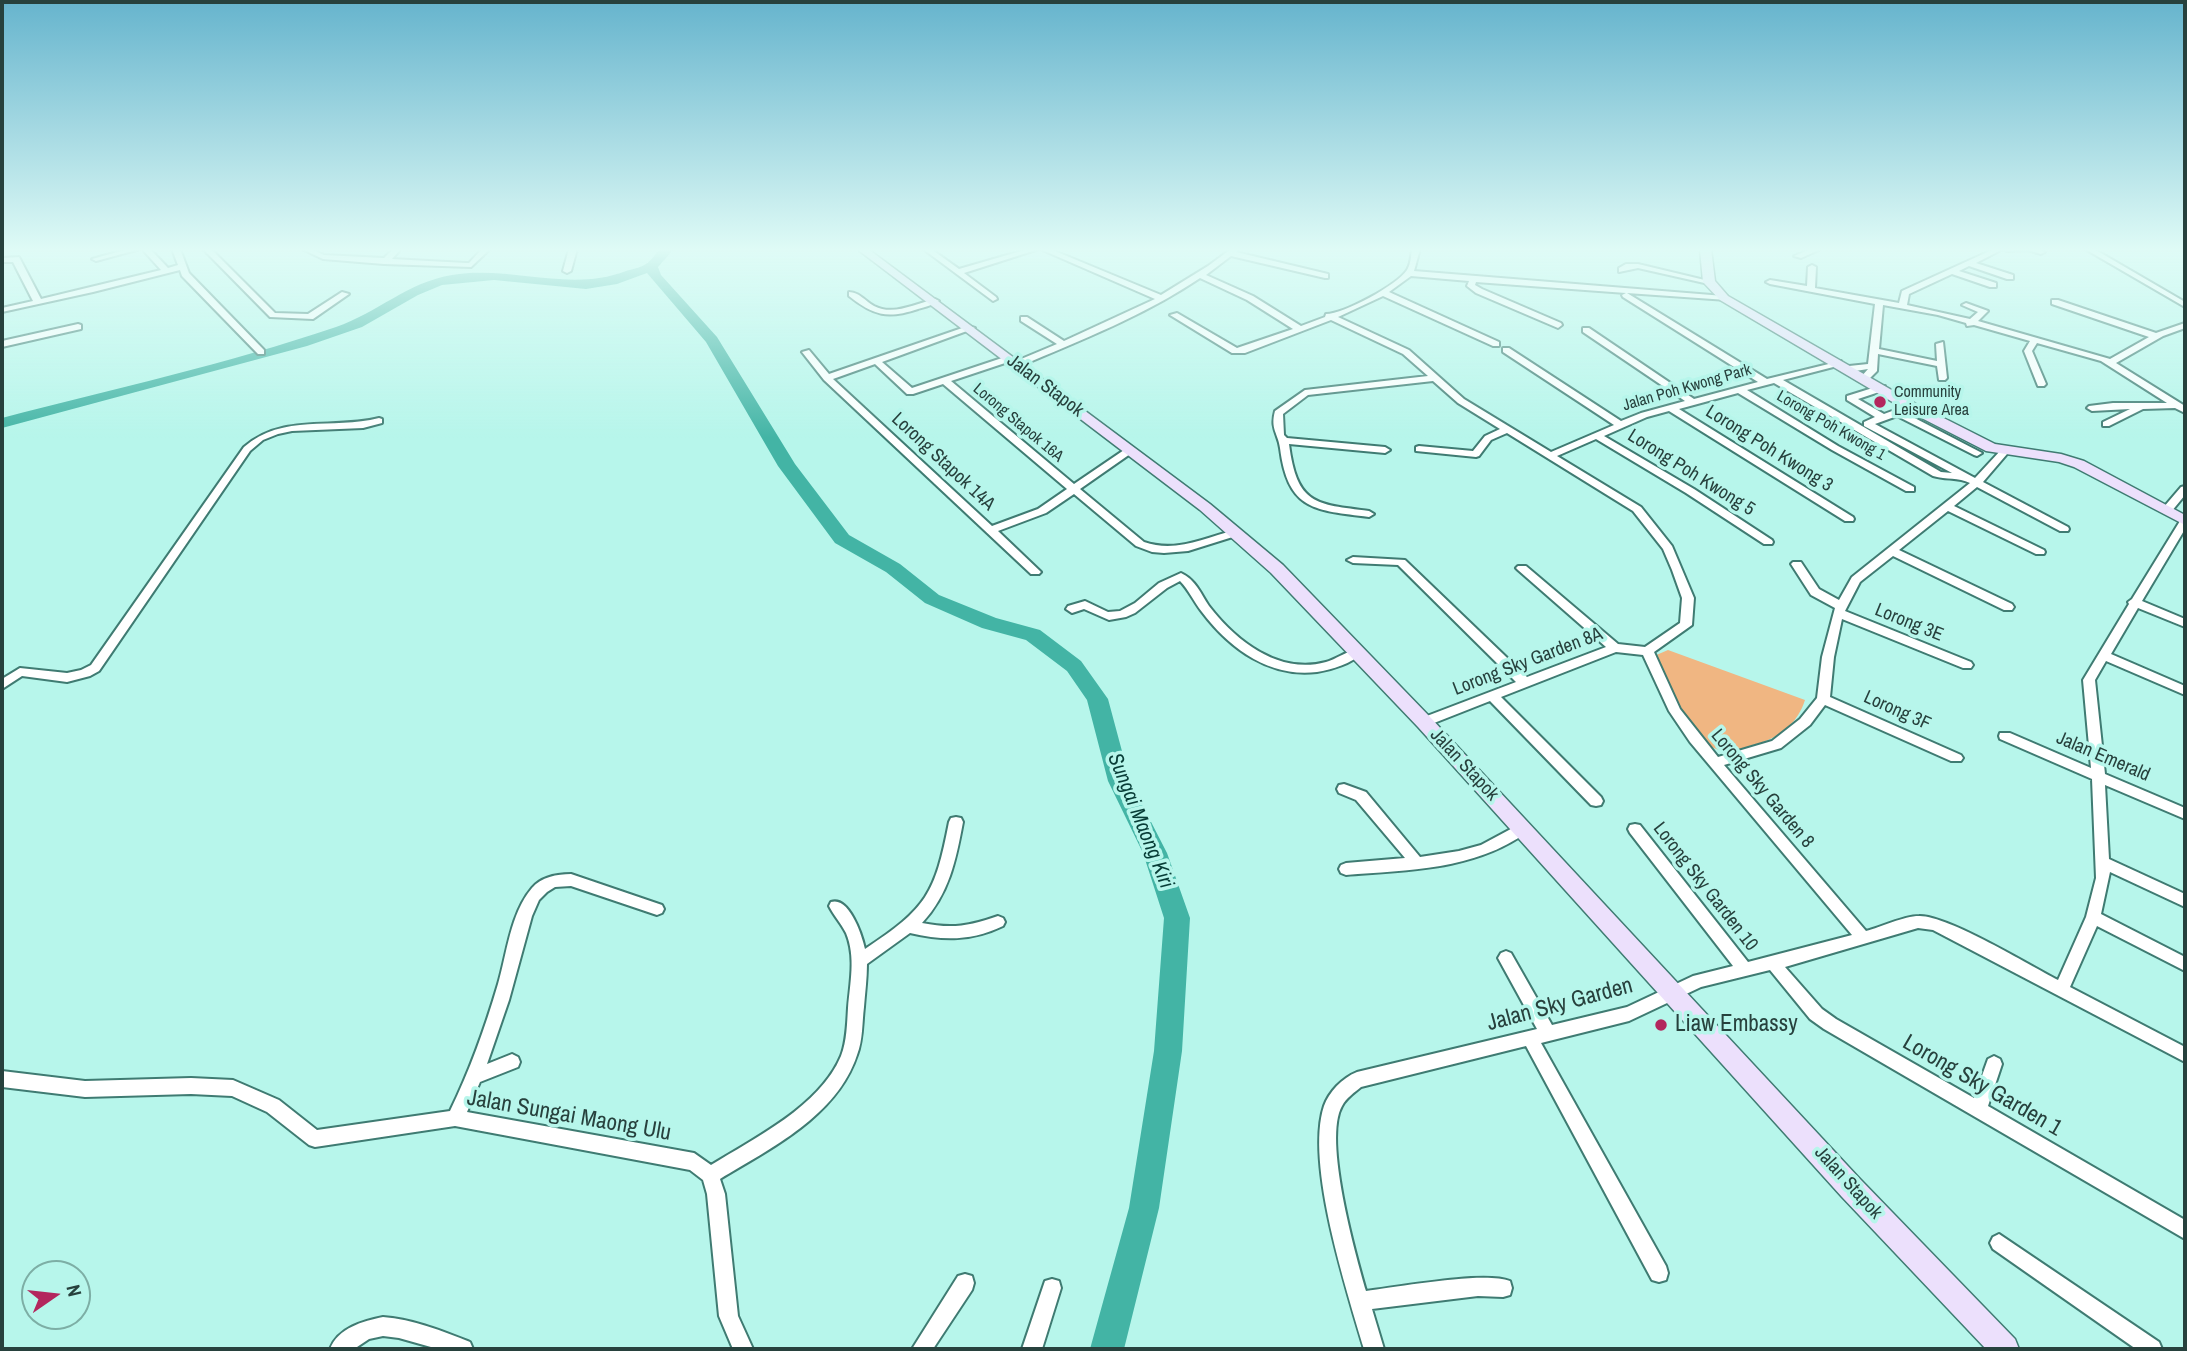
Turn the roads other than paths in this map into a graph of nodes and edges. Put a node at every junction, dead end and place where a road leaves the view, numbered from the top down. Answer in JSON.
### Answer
{"nodes":[{"id":1,"x":223,"y":312,"type":"edge"},
{"id":2,"x":270,"y":312,"type":"edge"},
{"id":3,"x":318,"y":312,"type":"edge"},
{"id":4,"x":876,"y":312,"type":"edge"},
{"id":5,"x":900,"y":312,"type":"edge"},
{"id":6,"x":949,"y":312,"type":"edge"},
{"id":7,"x":1135,"y":312,"type":"edge"},
{"id":8,"x":1272,"y":312,"type":"edge"},
{"id":9,"x":1338,"y":312,"type":"edge"},
{"id":10,"x":1426,"y":312,"type":"edge"},
{"id":11,"x":1528,"y":312,"type":"edge"},
{"id":12,"x":1655,"y":312,"type":"edge"},
{"id":13,"x":1749,"y":312,"type":"edge"},
{"id":14,"x":1878,"y":312,"type":"edge"},
{"id":15,"x":1934,"y":312,"type":"edge"},
{"id":16,"x":1983,"y":312,"type":"edge"},
{"id":17,"x":2085,"y":312,"type":"edge"},
{"id":18,"x":1174,"y":315,"type":"dead end"},
{"id":19,"x":1329,"y":316,"type":"junction"},
{"id":20,"x":1024,"y":319,"type":"dead end"},
{"id":21,"x":2109,"y":320,"type":"junction"},
{"id":22,"x":1970,"y":324,"type":"junction"},
{"id":23,"x":1558,"y":325,"type":"dead end"},
{"id":24,"x":2185,"y":325,"type":"edge"},
{"id":25,"x":78,"y":327,"type":"dead end"},
{"id":26,"x":971,"y":328,"type":"junction"},
{"id":27,"x":1298,"y":328,"type":"junction"},
{"id":28,"x":2094,"y":328,"type":"dead end"},
{"id":29,"x":1586,"y":330,"type":"dead end"},
{"id":30,"x":2157,"y":337,"type":"junction"},
{"id":31,"x":2034,"y":341,"type":"junction"},
{"id":32,"x":2,"y":344,"type":"edge"},
{"id":33,"x":1496,"y":344,"type":"dead end"},
{"id":34,"x":1940,"y":344,"type":"dead end"},
{"id":35,"x":1064,"y":345,"type":"junction"},
{"id":36,"x":1506,"y":350,"type":"dead end"},
{"id":37,"x":1241,"y":351,"type":"joint"},
{"id":38,"x":1874,"y":351,"type":"junction"},
{"id":39,"x":261,"y":352,"type":"dead end"},
{"id":40,"x":806,"y":352,"type":"dead end"},
{"id":41,"x":876,"y":361,"type":"junction"},
{"id":42,"x":1012,"y":362,"type":"junction"},
{"id":43,"x":2111,"y":362,"type":"junction"},
{"id":44,"x":1940,"y":364,"type":"junction"},
{"id":45,"x":1843,"y":366,"type":"junction"},
{"id":46,"x":1869,"y":372,"type":"junction"},
{"id":47,"x":827,"y":378,"type":"junction"},
{"id":48,"x":1435,"y":378,"type":"junction"},
{"id":49,"x":1942,"y":378,"type":"dead end"},
{"id":50,"x":1769,"y":380,"type":"junction"},
{"id":51,"x":945,"y":381,"type":"junction"},
{"id":52,"x":2041,"y":384,"type":"dead end"},
{"id":53,"x":1882,"y":388,"type":"junction"},
{"id":54,"x":1738,"y":389,"type":"junction"},
{"id":55,"x":2185,"y":399,"type":"edge"},
{"id":56,"x":1693,"y":401,"type":"junction"},
{"id":57,"x":2172,"y":403,"type":"junction"},
{"id":58,"x":1671,"y":408,"type":"junction"},
{"id":59,"x":2092,"y":408,"type":"dead end"},
{"id":60,"x":2139,"y":408,"type":"junction"},
{"id":61,"x":1904,"y":410,"type":"junction"},
{"id":62,"x":2185,"y":410,"type":"edge"},
{"id":63,"x":1882,"y":418,"type":"junction"},
{"id":64,"x":379,"y":421,"type":"dead end"},
{"id":65,"x":1619,"y":424,"type":"junction"},
{"id":66,"x":1867,"y":424,"type":"junction"},
{"id":67,"x":2106,"y":424,"type":"dead end"},
{"id":68,"x":1855,"y":428,"type":"junction"},
{"id":69,"x":1506,"y":430,"type":"junction"},
{"id":70,"x":1595,"y":435,"type":"junction"},
{"id":71,"x":1285,"y":442,"type":"junction"},
{"id":72,"x":1419,"y":449,"type":"dead end"},
{"id":73,"x":1130,"y":450,"type":"junction"},
{"id":74,"x":1385,"y":450,"type":"dead end"},
{"id":75,"x":2004,"y":452,"type":"junction"},
{"id":76,"x":1977,"y":453,"type":"dead end"},
{"id":77,"x":1549,"y":456,"type":"junction"},
{"id":78,"x":1963,"y":475,"type":"junction"},
{"id":79,"x":1977,"y":482,"type":"junction"},
{"id":80,"x":1071,"y":488,"type":"junction"},
{"id":81,"x":1910,"y":489,"type":"dead end"},
{"id":82,"x":2185,"y":489,"type":"edge"},
{"id":83,"x":1948,"y":507,"type":"junction"},
{"id":84,"x":2167,"y":510,"type":"junction"},
{"id":85,"x":1369,"y":514,"type":"dead end"},
{"id":86,"x":1849,"y":519,"type":"dead end"},
{"id":87,"x":2185,"y":521,"type":"edge"},
{"id":88,"x":2064,"y":529,"type":"dead end"},
{"id":89,"x":990,"y":530,"type":"junction"},
{"id":90,"x":1235,"y":533,"type":"junction"},
{"id":91,"x":1768,"y":542,"type":"dead end"},
{"id":92,"x":1894,"y":552,"type":"junction"},
{"id":93,"x":2040,"y":552,"type":"dead end"},
{"id":94,"x":1353,"y":561,"type":"dead end"},
{"id":95,"x":1797,"y":564,"type":"dead end"},
{"id":96,"x":1522,"y":568,"type":"dead end"},
{"id":97,"x":1035,"y":572,"type":"dead end"},
{"id":98,"x":2134,"y":602,"type":"junction"},
{"id":99,"x":2008,"y":607,"type":"dead end"},
{"id":100,"x":1072,"y":609,"type":"dead end"},
{"id":101,"x":1840,"y":609,"type":"junction"},
{"id":102,"x":2185,"y":623,"type":"edge"},
{"id":103,"x":1615,"y":648,"type":"junction"},
{"id":104,"x":1647,"y":651,"type":"junction"},
{"id":105,"x":1356,"y":653,"type":"junction"},
{"id":106,"x":2105,"y":656,"type":"junction"},
{"id":107,"x":1967,"y":664,"type":"dead end"},
{"id":108,"x":1526,"y":684,"type":"junction"},
{"id":109,"x":2,"y":685,"type":"edge"},
{"id":110,"x":2185,"y":691,"type":"edge"},
{"id":111,"x":1493,"y":696,"type":"junction"},
{"id":112,"x":1823,"y":699,"type":"junction"},
{"id":113,"x":1424,"y":722,"type":"junction"},
{"id":114,"x":2005,"y":736,"type":"dead end"},
{"id":115,"x":1956,"y":758,"type":"dead end"},
{"id":116,"x":1716,"y":762,"type":"junction"},
{"id":117,"x":2098,"y":775,"type":"junction"},
{"id":118,"x":1344,"y":789,"type":"dead end"},
{"id":119,"x":1596,"y":801,"type":"dead end"},
{"id":120,"x":2185,"y":814,"type":"edge"},
{"id":121,"x":956,"y":822,"type":"dead end"},
{"id":122,"x":1522,"y":828,"type":"junction"},
{"id":123,"x":1635,"y":829,"type":"dead end"},
{"id":124,"x":1417,"y":863,"type":"junction"},
{"id":125,"x":2104,"y":863,"type":"junction"},
{"id":126,"x":1346,"y":869,"type":"dead end"},
{"id":127,"x":2185,"y":901,"type":"edge"},
{"id":128,"x":836,"y":906,"type":"dead end"},
{"id":129,"x":657,"y":909,"type":"dead end"},
{"id":130,"x":2092,"y":917,"type":"junction"},
{"id":131,"x":998,"y":922,"type":"dead end"},
{"id":132,"x":910,"y":927,"type":"junction"},
{"id":133,"x":1864,"y":939,"type":"junction"},
{"id":134,"x":1506,"y":958,"type":"dead end"},
{"id":135,"x":861,"y":960,"type":"junction"},
{"id":136,"x":1773,"y":963,"type":"junction"},
{"id":137,"x":2185,"y":964,"type":"edge"},
{"id":138,"x":1744,"y":969,"type":"junction"},
{"id":139,"x":2062,"y":988,"type":"junction"},
{"id":140,"x":1673,"y":992,"type":"junction"},
{"id":141,"x":1547,"y":1032,"type":"junction"},
{"id":142,"x":1529,"y":1038,"type":"junction"},
{"id":143,"x":2185,"y":1055,"type":"edge"},
{"id":144,"x":512,"y":1062,"type":"dead end"},
{"id":145,"x":1994,"y":1064,"type":"dead end"},
{"id":146,"x":477,"y":1075,"type":"junction"},
{"id":147,"x":2,"y":1079,"type":"edge"},
{"id":148,"x":1978,"y":1110,"type":"junction"},
{"id":149,"x":455,"y":1118,"type":"junction"},
{"id":150,"x":710,"y":1175,"type":"junction"},
{"id":151,"x":2185,"y":1230,"type":"edge"},
{"id":152,"x":1999,"y":1243,"type":"dead end"},
{"id":153,"x":1659,"y":1273,"type":"dead end"},
{"id":154,"x":965,"y":1283,"type":"dead end"},
{"id":155,"x":1052,"y":1287,"type":"dead end"},
{"id":156,"x":1503,"y":1288,"type":"dead end"},
{"id":157,"x":1360,"y":1301,"type":"junction"},
{"id":158,"x":340,"y":1349,"type":"edge"},
{"id":159,"x":463,"y":1349,"type":"edge"},
{"id":160,"x":743,"y":1349,"type":"edge"},
{"id":161,"x":922,"y":1349,"type":"edge"},
{"id":162,"x":1032,"y":1349,"type":"edge"},
{"id":163,"x":1374,"y":1349,"type":"edge"},
{"id":164,"x":2005,"y":1349,"type":"edge"},
{"id":165,"x":2152,"y":1349,"type":"edge"}],
"edges":[{"from":1,"to":39,"type":"street"},
{"from":2,"to":3,"type":"street"},
{"from":4,"to":5,"type":"street"},
{"from":6,"to":26,"type":"main road","name":"Jalan Stapok"},
{"from":7,"to":35,"type":"street"},
{"from":8,"to":27,"type":"street"},
{"from":9,"to":19,"type":"street"},
{"from":10,"to":33,"type":"street"},
{"from":11,"to":23,"type":"street"},
{"from":12,"to":50,"type":"street"},
{"from":13,"to":45,"type":"main road"},
{"from":14,"to":38,"type":"street"},
{"from":15,"to":22,"type":"street"},
{"from":16,"to":22,"type":"street"},
{"from":17,"to":21,"type":"street"},
{"from":18,"to":37,"type":"street"},
{"from":19,"to":27,"type":"street"},
{"from":19,"to":48,"type":"street"},
{"from":20,"to":35,"type":"street"},
{"from":21,"to":28,"type":"street"},
{"from":21,"to":30,"type":"street"},
{"from":22,"to":31,"type":"street"},
{"from":24,"to":30,"type":"street"},
{"from":25,"to":32,"type":"street"},
{"from":26,"to":41,"type":"street"},
{"from":26,"to":42,"type":"main road","name":"Jalan Stapok"},
{"from":27,"to":37,"type":"street"},
{"from":29,"to":56,"type":"street"},
{"from":30,"to":43,"type":"street"},
{"from":31,"to":43,"type":"street"},
{"from":31,"to":52,"type":"street"},
{"from":34,"to":44,"type":"street"},
{"from":35,"to":42,"type":"street"},
{"from":36,"to":65,"type":"street"},
{"from":38,"to":44,"type":"street"},
{"from":38,"to":46,"type":"street"},
{"from":40,"to":47,"type":"street","name":"Lorong Stapok 14A"},
{"from":41,"to":47,"type":"street"},
{"from":41,"to":51,"type":"street"},
{"from":42,"to":51,"type":"street"},
{"from":42,"to":73,"type":"main road","name":"Jalan Stapok"},
{"from":43,"to":57,"type":"street"},
{"from":44,"to":49,"type":"street"},
{"from":45,"to":46,"type":"main road"},
{"from":45,"to":50,"type":"street","name":"Jalan Poh Kwong Park"},
{"from":46,"to":53,"type":"main road"},
{"from":47,"to":89,"type":"street","name":"Lorong Stapok 14A"},
{"from":48,"to":69,"type":"street"},
{"from":48,"to":71,"type":"street"},
{"from":50,"to":54,"type":"street","name":"Jalan Poh Kwong Park"},
{"from":50,"to":68,"type":"street"},
{"from":51,"to":80,"type":"street","name":"Lorong Stapok 16A"},
{"from":53,"to":61,"type":"main road"},
{"from":53,"to":63,"type":"street"},
{"from":54,"to":56,"type":"street","name":"Jalan Poh Kwong Park"},
{"from":54,"to":81,"type":"street","name":"Lorong Poh Kwong 1"},
{"from":55,"to":57,"type":"street"},
{"from":56,"to":58,"type":"street","name":"Jalan Poh Kwong Park"},
{"from":57,"to":60,"type":"street"},
{"from":57,"to":62,"type":"street"},
{"from":58,"to":65,"type":"street","name":"Jalan Poh Kwong Park"},
{"from":58,"to":86,"type":"street","name":"Lorong Poh Kwong 3"},
{"from":59,"to":60,"type":"street"},
{"from":60,"to":67,"type":"street"},
{"from":61,"to":63,"type":"street"},
{"from":61,"to":75,"type":"main road"},
{"from":61,"to":76,"type":"street"},
{"from":63,"to":66,"type":"street"},
{"from":64,"to":109,"type":"street"},
{"from":65,"to":70,"type":"street","name":"Jalan Poh Kwong Park"},
{"from":66,"to":68,"type":"street"},
{"from":66,"to":78,"type":"street"},
{"from":68,"to":78,"type":"street"},
{"from":69,"to":72,"type":"street"},
{"from":69,"to":77,"type":"street"},
{"from":70,"to":77,"type":"street","name":"Jalan Poh Kwong Park"},
{"from":70,"to":91,"type":"street","name":"Lorong Poh Kwong 5"},
{"from":71,"to":74,"type":"street"},
{"from":71,"to":85,"type":"street"},
{"from":73,"to":80,"type":"street"},
{"from":73,"to":90,"type":"main road","name":"Jalan Stapok"},
{"from":75,"to":79,"type":"street"},
{"from":75,"to":84,"type":"main road"},
{"from":77,"to":104,"type":"street"},
{"from":78,"to":79,"type":"street"},
{"from":79,"to":83,"type":"street"},
{"from":79,"to":88,"type":"street"},
{"from":80,"to":89,"type":"street"},
{"from":80,"to":90,"type":"street","name":"Lorong Stapok 16A"},
{"from":82,"to":84,"type":"street"},
{"from":83,"to":92,"type":"street"},
{"from":83,"to":93,"type":"street"},
{"from":84,"to":87,"type":"main road"},
{"from":87,"to":98,"type":"street"},
{"from":89,"to":97,"type":"street","name":"Lorong Stapok 14A"},
{"from":90,"to":105,"type":"main road","name":"Jalan Stapok"},
{"from":92,"to":99,"type":"street"},
{"from":92,"to":101,"type":"street"},
{"from":94,"to":108,"type":"street"},
{"from":95,"to":101,"type":"street","name":"Lorong 3E"},
{"from":96,"to":103,"type":"street"},
{"from":98,"to":102,"type":"street"},
{"from":98,"to":106,"type":"street"},
{"from":100,"to":105,"type":"street"},
{"from":101,"to":107,"type":"street","name":"Lorong 3E"},
{"from":101,"to":112,"type":"street"},
{"from":103,"to":104,"type":"street","name":"Lorong Sky Garden 8A"},
{"from":103,"to":108,"type":"street","name":"Lorong Sky Garden 8A"},
{"from":104,"to":116,"type":"street","name":"Lorong Sky Garden 8"},
{"from":105,"to":113,"type":"main road","name":"Jalan Stapok"},
{"from":106,"to":110,"type":"street"},
{"from":106,"to":117,"type":"street"},
{"from":108,"to":111,"type":"street","name":"Lorong Sky Garden 8A"},
{"from":111,"to":113,"type":"street","name":"Lorong Sky Garden 8A"},
{"from":111,"to":119,"type":"street"},
{"from":112,"to":115,"type":"street","name":"Lorong 3F"},
{"from":112,"to":116,"type":"street"},
{"from":113,"to":122,"type":"main road","name":"Jalan Stapok"},
{"from":114,"to":117,"type":"street","name":"Jalan Emerald"},
{"from":116,"to":133,"type":"street","name":"Lorong Sky Garden 8"},
{"from":117,"to":120,"type":"street","name":"Jalan Emerald"},
{"from":117,"to":125,"type":"street"},
{"from":118,"to":124,"type":"street"},
{"from":121,"to":132,"type":"street"},
{"from":122,"to":124,"type":"street"},
{"from":122,"to":140,"type":"main road","name":"Jalan Stapok"},
{"from":123,"to":138,"type":"street","name":"Lorong Sky Garden 10"},
{"from":124,"to":126,"type":"street"},
{"from":125,"to":127,"type":"street"},
{"from":125,"to":130,"type":"street"},
{"from":128,"to":135,"type":"street"},
{"from":129,"to":146,"type":"street"},
{"from":130,"to":137,"type":"street"},
{"from":130,"to":139,"type":"street"},
{"from":131,"to":132,"type":"street"},
{"from":132,"to":135,"type":"street"},
{"from":133,"to":136,"type":"street","name":"Jalan Sky Garden"},
{"from":133,"to":139,"type":"street","name":"Jalan Sky Garden"},
{"from":134,"to":141,"type":"street"},
{"from":135,"to":150,"type":"street"},
{"from":136,"to":138,"type":"street","name":"Jalan Sky Garden"},
{"from":136,"to":148,"type":"street","name":"Lorong Sky Garden 1"},
{"from":138,"to":140,"type":"street","name":"Jalan Sky Garden"},
{"from":139,"to":143,"type":"street","name":"Jalan Sky Garden"},
{"from":140,"to":141,"type":"street","name":"Jalan Sky Garden"},
{"from":140,"to":164,"type":"main road","name":"Jalan Stapok"},
{"from":141,"to":142,"type":"street","name":"Jalan Sky Garden"},
{"from":142,"to":153,"type":"street"},
{"from":142,"to":157,"type":"street","name":"Jalan Sky Garden"},
{"from":144,"to":146,"type":"street"},
{"from":145,"to":148,"type":"street"},
{"from":146,"to":149,"type":"street"},
{"from":147,"to":149,"type":"street","name":"Jalan Sungai Maong Ulu"},
{"from":148,"to":151,"type":"street","name":"Lorong Sky Garden 1"},
{"from":149,"to":150,"type":"street","name":"Jalan Sungai Maong Ulu"},
{"from":150,"to":160,"type":"street"},
{"from":152,"to":165,"type":"street"},
{"from":154,"to":161,"type":"street"},
{"from":155,"to":162,"type":"street"},
{"from":156,"to":157,"type":"street"},
{"from":157,"to":163,"type":"street","name":"Jalan Sky Garden"},
{"from":158,"to":159,"type":"street"}]}
